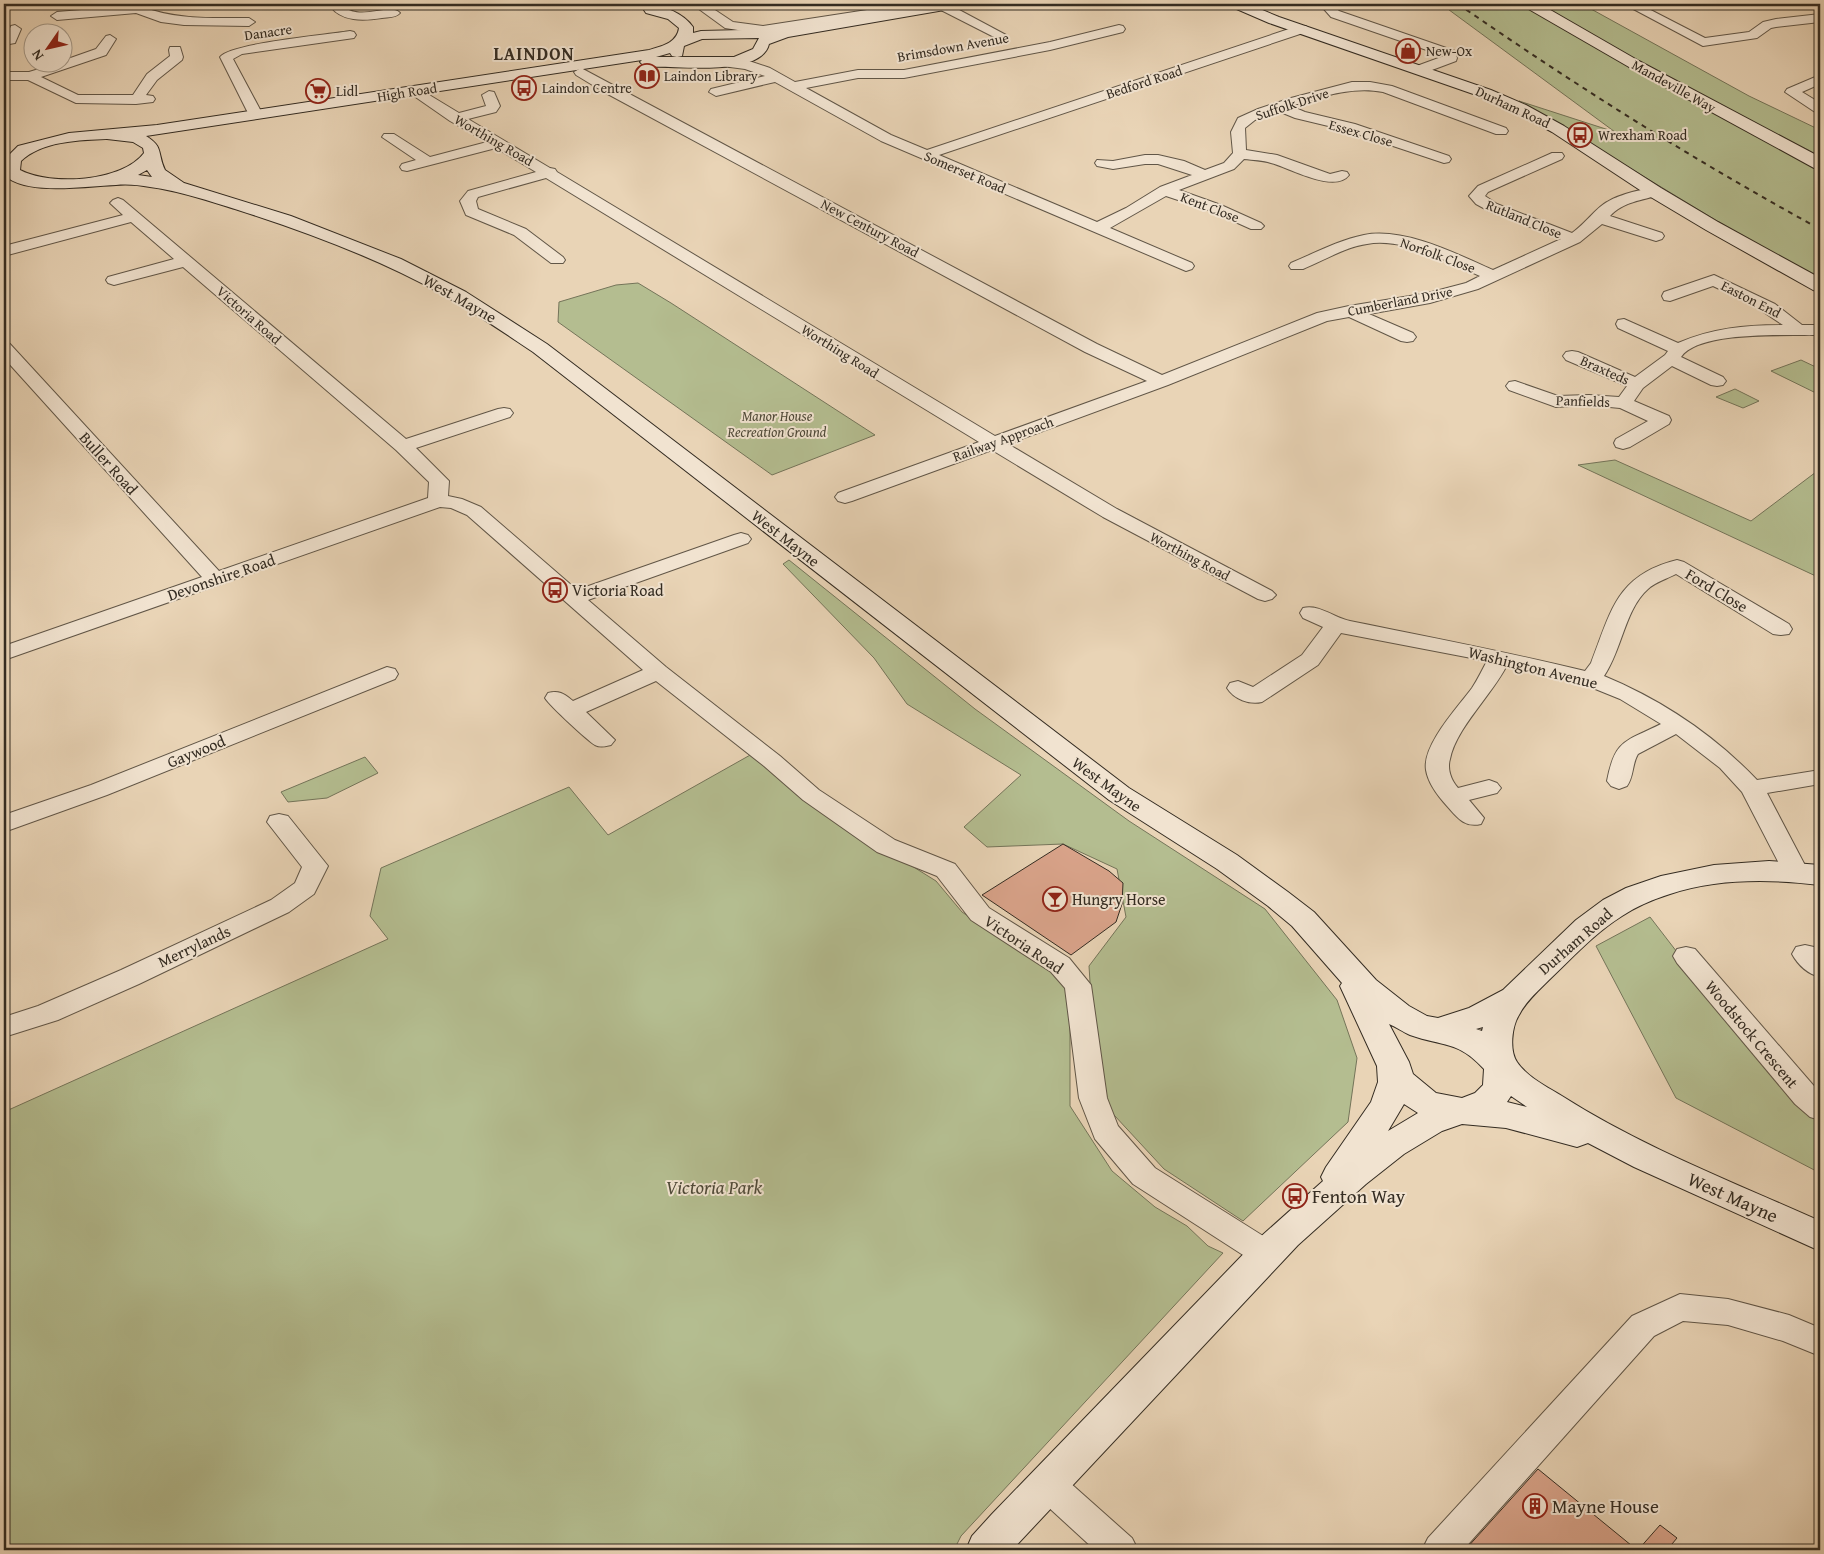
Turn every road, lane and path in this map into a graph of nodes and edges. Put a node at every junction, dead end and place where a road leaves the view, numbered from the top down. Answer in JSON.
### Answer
{"nodes":[{"id":1,"x":338,"y":4,"type":"edge"},
{"id":2,"x":696,"y":4,"type":"edge"},
{"id":3,"x":928,"y":4,"type":"edge"},
{"id":4,"x":1237,"y":4,"type":"edge"},
{"id":5,"x":1332,"y":4,"type":"edge"},
{"id":6,"x":1530,"y":4,"type":"edge"},
{"id":7,"x":1630,"y":4,"type":"edge"},
{"id":8,"x":949,"y":5,"type":"edge"},
{"id":9,"x":136,"y":6,"type":"edge"},
{"id":10,"x":710,"y":8,"type":"edge"},
{"id":11,"x":1799,"y":8,"type":"dead end"},
{"id":12,"x":394,"y":12,"type":"dead end"},
{"id":13,"x":57,"y":16,"type":"dead end"},
{"id":14,"x":1820,"y":18,"type":"edge"},
{"id":15,"x":249,"y":22,"type":"dead end"},
{"id":16,"x":15,"y":29,"type":"dead end"},
{"id":17,"x":1119,"y":29,"type":"dead end"},
{"id":18,"x":1302,"y":29,"type":"junction"},
{"id":19,"x":790,"y":33,"type":"junction"},
{"id":20,"x":735,"y":34,"type":"junction"},
{"id":21,"x":350,"y":35,"type":"dead end"},
{"id":22,"x":1000,"y":35,"type":"dead end"},
{"id":23,"x":110,"y":40,"type":"dead end"},
{"id":24,"x":4,"y":41,"type":"edge"},
{"id":25,"x":679,"y":43,"type":"junction"},
{"id":26,"x":761,"y":48,"type":"junction"},
{"id":27,"x":175,"y":50,"type":"dead end"},
{"id":28,"x":702,"y":62,"type":"junction"},
{"id":29,"x":720,"y":62,"type":"junction"},
{"id":30,"x":1419,"y":70,"type":"junction"},
{"id":31,"x":580,"y":72,"type":"junction"},
{"id":32,"x":770,"y":75,"type":"junction"},
{"id":33,"x":4,"y":76,"type":"edge"},
{"id":34,"x":30,"y":76,"type":"junction"},
{"id":35,"x":1820,"y":79,"type":"edge"},
{"id":36,"x":791,"y":87,"type":"junction"},
{"id":37,"x":716,"y":92,"type":"dead end"},
{"id":38,"x":421,"y":96,"type":"junction"},
{"id":39,"x":495,"y":98,"type":"dead end"},
{"id":40,"x":1278,"y":106,"type":"junction"},
{"id":41,"x":1820,"y":109,"type":"edge"},
{"id":42,"x":256,"y":115,"type":"junction"},
{"id":43,"x":456,"y":118,"type":"junction"},
{"id":44,"x":1502,"y":131,"type":"dead end"},
{"id":45,"x":102,"y":134,"type":"junction"},
{"id":46,"x":64,"y":138,"type":"junction"},
{"id":47,"x":416,"y":139,"type":"dead end"},
{"id":48,"x":498,"y":143,"type":"junction"},
{"id":49,"x":153,"y":152,"type":"junction"},
{"id":50,"x":1240,"y":154,"type":"junction"},
{"id":51,"x":926,"y":155,"type":"junction"},
{"id":52,"x":1558,"y":156,"type":"dead end"},
{"id":53,"x":8,"y":158,"type":"edge"},
{"id":54,"x":1444,"y":159,"type":"dead end"},
{"id":55,"x":427,"y":161,"type":"junction"},
{"id":56,"x":1820,"y":164,"type":"edge"},
{"id":57,"x":407,"y":166,"type":"dead end"},
{"id":58,"x":1111,"y":167,"type":"dead end"},
{"id":59,"x":550,"y":172,"type":"junction"},
{"id":60,"x":1206,"y":176,"type":"junction"},
{"id":61,"x":1331,"y":179,"type":"dead end"},
{"id":62,"x":103,"y":180,"type":"junction"},
{"id":63,"x":48,"y":183,"type":"junction"},
{"id":64,"x":4,"y":184,"type":"edge"},
{"id":65,"x":177,"y":186,"type":"junction"},
{"id":66,"x":1165,"y":190,"type":"junction"},
{"id":67,"x":1655,"y":192,"type":"junction"},
{"id":68,"x":118,"y":203,"type":"dead end"},
{"id":69,"x":134,"y":217,"type":"junction"},
{"id":70,"x":1599,"y":218,"type":"junction"},
{"id":71,"x":1256,"y":226,"type":"dead end"},
{"id":72,"x":1097,"y":228,"type":"junction"},
{"id":73,"x":1656,"y":236,"type":"dead end"},
{"id":74,"x":1574,"y":239,"type":"junction"},
{"id":75,"x":4,"y":251,"type":"edge"},
{"id":76,"x":557,"y":260,"type":"dead end"},
{"id":77,"x":1171,"y":260,"type":"junction"},
{"id":78,"x":186,"y":261,"type":"junction"},
{"id":79,"x":1186,"y":266,"type":"dead end"},
{"id":80,"x":1296,"y":266,"type":"dead end"},
{"id":81,"x":1153,"y":268,"type":"dead end"},
{"id":82,"x":1494,"y":276,"type":"junction"},
{"id":83,"x":114,"y":280,"type":"dead end"},
{"id":84,"x":1820,"y":286,"type":"edge"},
{"id":85,"x":1670,"y":296,"type":"dead end"},
{"id":86,"x":1349,"y":311,"type":"junction"},
{"id":87,"x":1624,"y":324,"type":"dead end"},
{"id":88,"x":1820,"y":330,"type":"edge"},
{"id":89,"x":1799,"y":331,"type":"junction"},
{"id":90,"x":1407,"y":337,"type":"dead end"},
{"id":91,"x":4,"y":348,"type":"edge"},
{"id":92,"x":1674,"y":354,"type":"junction"},
{"id":93,"x":1572,"y":356,"type":"dead end"},
{"id":94,"x":1717,"y":380,"type":"dead end"},
{"id":95,"x":1162,"y":381,"type":"junction"},
{"id":96,"x":1637,"y":384,"type":"junction"},
{"id":97,"x":1515,"y":386,"type":"dead end"},
{"id":98,"x":1624,"y":402,"type":"junction"},
{"id":99,"x":504,"y":413,"type":"dead end"},
{"id":100,"x":990,"y":443,"type":"junction"},
{"id":101,"x":1623,"y":443,"type":"dead end"},
{"id":102,"x":403,"y":446,"type":"junction"},
{"id":103,"x":845,"y":497,"type":"dead end"},
{"id":104,"x":438,"y":501,"type":"junction"},
{"id":105,"x":741,"y":539,"type":"dead end"},
{"id":106,"x":215,"y":579,"type":"junction"},
{"id":107,"x":1265,"y":595,"type":"dead end"},
{"id":108,"x":574,"y":598,"type":"junction"},
{"id":109,"x":1311,"y":613,"type":"dead end"},
{"id":110,"x":1336,"y":625,"type":"junction"},
{"id":111,"x":1781,"y":629,"type":"dead end"},
{"id":112,"x":4,"y":653,"type":"edge"},
{"id":113,"x":1500,"y":658,"type":"junction"},
{"id":114,"x":658,"y":672,"type":"junction"},
{"id":115,"x":387,"y":674,"type":"dead end"},
{"id":116,"x":1591,"y":679,"type":"junction"},
{"id":117,"x":1255,"y":697,"type":"dead end"},
{"id":118,"x":1678,"y":724,"type":"junction"},
{"id":119,"x":603,"y":740,"type":"dead end"},
{"id":120,"x":1820,"y":777,"type":"edge"},
{"id":121,"x":1619,"y":781,"type":"dead end"},
{"id":122,"x":1489,"y":788,"type":"dead end"},
{"id":123,"x":1752,"y":788,"type":"junction"},
{"id":124,"x":1452,"y":797,"type":"junction"},
{"id":125,"x":1472,"y":818,"type":"dead end"},
{"id":126,"x":279,"y":822,"type":"dead end"},
{"id":127,"x":4,"y":824,"type":"edge"},
{"id":128,"x":1807,"y":873,"type":"edge"},
{"id":129,"x":1686,"y":956,"type":"dead end"},
{"id":130,"x":1347,"y":970,"type":"junction"},
{"id":131,"x":1513,"y":998,"type":"junction"},
{"id":132,"x":4,"y":1027,"type":"edge"},
{"id":133,"x":1434,"y":1030,"type":"junction"},
{"id":134,"x":1500,"y":1066,"type":"junction"},
{"id":135,"x":1395,"y":1070,"type":"junction"},
{"id":136,"x":1820,"y":1110,"type":"edge"},
{"id":137,"x":1461,"y":1111,"type":"junction"},
{"id":138,"x":1646,"y":1158,"type":"junction"},
{"id":139,"x":1314,"y":1209,"type":"junction"},
{"id":140,"x":1820,"y":1237,"type":"edge"},
{"id":141,"x":1268,"y":1255,"type":"junction"},
{"id":142,"x":1820,"y":1342,"type":"edge"},
{"id":143,"x":1047,"y":1484,"type":"junction"},
{"id":144,"x":986,"y":1550,"type":"edge"},
{"id":145,"x":1120,"y":1550,"type":"edge"},
{"id":146,"x":1440,"y":1550,"type":"edge"}],
"edges":[{"from":1,"to":12,"type":"street"},
{"from":2,"to":10,"type":"street"},
{"from":2,"to":20,"type":"street"},
{"from":2,"to":25,"type":"street"},
{"from":3,"to":10,"type":"street"},
{"from":4,"to":18,"type":"street","name":"Durham Road"},
{"from":5,"to":30,"type":"street"},
{"from":6,"to":56,"type":"street","name":"Mandeville Way"},
{"from":7,"to":14,"type":"street"},
{"from":8,"to":19,"type":"street","name":"High Road"},
{"from":8,"to":22,"type":"street"},
{"from":9,"to":13,"type":"street"},
{"from":9,"to":15,"type":"street"},
{"from":11,"to":14,"type":"street"},
{"from":16,"to":24,"type":"street"},
{"from":17,"to":36,"type":"street","name":"Brimsdown Avenue"},
{"from":18,"to":30,"type":"street","name":"Durham Road"},
{"from":18,"to":51,"type":"street","name":"Bedford Road"},
{"from":19,"to":20,"type":"street","name":"High Road"},
{"from":19,"to":26,"type":"street","name":"High Road"},
{"from":20,"to":25,"type":"street","name":"High Road"},
{"from":20,"to":26,"type":"street","name":"High Road"},
{"from":21,"to":42,"type":"street","name":"Danacre"},
{"from":23,"to":34,"type":"street"},
{"from":25,"to":28,"type":"street","name":"High Road"},
{"from":25,"to":42,"type":"street","name":"High Road"},
{"from":26,"to":29,"type":"street","name":"High Road"},
{"from":26,"to":32,"type":"street"},
{"from":27,"to":34,"type":"street"},
{"from":28,"to":29,"type":"street","name":"High Road"},
{"from":28,"to":31,"type":"street","name":"High Road"},
{"from":29,"to":32,"type":"street","name":"Somerset Road"},
{"from":30,"to":67,"type":"street","name":"Durham Road"},
{"from":31,"to":38,"type":"street","name":"High Road"},
{"from":31,"to":95,"type":"street","name":"New Century Road"},
{"from":32,"to":36,"type":"street","name":"Somerset Road"},
{"from":32,"to":37,"type":"street"},
{"from":33,"to":34,"type":"street"},
{"from":35,"to":41,"type":"street"},
{"from":36,"to":51,"type":"street","name":"Somerset Road"},
{"from":38,"to":43,"type":"street","name":"Worthing Road"},
{"from":38,"to":49,"type":"street","name":"High Road"},
{"from":39,"to":43,"type":"street"},
{"from":40,"to":44,"type":"street","name":"Suffolk Drive"},
{"from":40,"to":50,"type":"street","name":"Suffolk Drive"},
{"from":40,"to":54,"type":"street","name":"Essex Close"},
{"from":42,"to":45,"type":"street","name":"High Road"},
{"from":43,"to":48,"type":"street","name":"Worthing Road"},
{"from":45,"to":46,"type":"street"},
{"from":45,"to":49,"type":"street"},
{"from":46,"to":53,"type":"street"},
{"from":46,"to":53,"type":"street"},
{"from":47,"to":55,"type":"street"},
{"from":48,"to":55,"type":"street"},
{"from":48,"to":59,"type":"street","name":"Worthing Road"},
{"from":49,"to":62,"type":"street","name":"High Road"},
{"from":49,"to":65,"type":"street","name":"West Mayne"},
{"from":50,"to":60,"type":"street"},
{"from":50,"to":61,"type":"street"},
{"from":51,"to":72,"type":"street","name":"Somerset Road"},
{"from":52,"to":74,"type":"street","name":"Rutland Close"},
{"from":53,"to":63,"type":"street"},
{"from":55,"to":57,"type":"street"},
{"from":58,"to":60,"type":"street"},
{"from":59,"to":76,"type":"street"},
{"from":59,"to":100,"type":"street","name":"Worthing Road"},
{"from":60,"to":66,"type":"street"},
{"from":62,"to":63,"type":"street"},
{"from":62,"to":65,"type":"street","name":"West Mayne"},
{"from":63,"to":64,"type":"street"},
{"from":65,"to":130,"type":"street","name":"West Mayne"},
{"from":66,"to":71,"type":"street","name":"Kent Close"},
{"from":66,"to":72,"type":"street"},
{"from":67,"to":70,"type":"street","name":"Cumberland Drive"},
{"from":67,"to":84,"type":"street","name":"Durham Road"},
{"from":68,"to":69,"type":"street","name":"Victoria Road"},
{"from":69,"to":75,"type":"street"},
{"from":69,"to":78,"type":"street","name":"Victoria Road"},
{"from":70,"to":73,"type":"street"},
{"from":70,"to":74,"type":"street","name":"Cumberland Drive"},
{"from":72,"to":77,"type":"street","name":"Somerset Road"},
{"from":74,"to":82,"type":"street","name":"Cumberland Drive"},
{"from":77,"to":79,"type":"street","name":"Somerset Road"},
{"from":77,"to":81,"type":"street"},
{"from":78,"to":83,"type":"street"},
{"from":78,"to":102,"type":"street","name":"Victoria Road"},
{"from":80,"to":82,"type":"street","name":"Norfolk Close"},
{"from":82,"to":86,"type":"street","name":"Cumberland Drive"},
{"from":85,"to":89,"type":"street","name":"Easton End"},
{"from":86,"to":90,"type":"street"},
{"from":86,"to":95,"type":"street","name":"Cumberland Drive"},
{"from":87,"to":92,"type":"street"},
{"from":88,"to":89,"type":"street"},
{"from":89,"to":92,"type":"street"},
{"from":91,"to":106,"type":"street","name":"Buller Road"},
{"from":92,"to":94,"type":"street"},
{"from":92,"to":96,"type":"street"},
{"from":93,"to":96,"type":"street","name":"Braxteds"},
{"from":95,"to":100,"type":"street","name":"Railway Approach"},
{"from":96,"to":98,"type":"street"},
{"from":97,"to":98,"type":"street","name":"Panfields"},
{"from":98,"to":101,"type":"street"},
{"from":99,"to":102,"type":"street"},
{"from":100,"to":103,"type":"street","name":"Railway Approach"},
{"from":100,"to":107,"type":"street","name":"Worthing Road"},
{"from":102,"to":104,"type":"street","name":"Victoria Road"},
{"from":104,"to":106,"type":"street","name":"Devonshire Road"},
{"from":104,"to":108,"type":"street","name":"Victoria Road"},
{"from":105,"to":108,"type":"street"},
{"from":106,"to":112,"type":"street","name":"Devonshire Road"},
{"from":108,"to":114,"type":"street","name":"Victoria Road"},
{"from":109,"to":110,"type":"street","name":"Washington Avenue"},
{"from":110,"to":113,"type":"street","name":"Washington Avenue"},
{"from":110,"to":117,"type":"street"},
{"from":111,"to":116,"type":"street","name":"Ford Close"},
{"from":113,"to":116,"type":"street","name":"Washington Avenue"},
{"from":113,"to":124,"type":"street"},
{"from":114,"to":119,"type":"street"},
{"from":114,"to":141,"type":"street","name":"Victoria Road"},
{"from":115,"to":127,"type":"street","name":"Gaywood"},
{"from":116,"to":118,"type":"street","name":"Washington Avenue"},
{"from":118,"to":121,"type":"street"},
{"from":118,"to":123,"type":"street","name":"Washington Avenue"},
{"from":120,"to":123,"type":"street"},
{"from":122,"to":124,"type":"street"},
{"from":123,"to":128,"type":"street","name":"Washington Avenue"},
{"from":124,"to":125,"type":"street"},
{"from":126,"to":132,"type":"street","name":"Merrylands"},
{"from":128,"to":131,"type":"street","name":"Durham Road"},
{"from":129,"to":136,"type":"street","name":"Woodstock Crescent"},
{"from":130,"to":133,"type":"street","name":"West Mayne"},
{"from":130,"to":135,"type":"street","name":"West Mayne"},
{"from":131,"to":133,"type":"street","name":"Durham Road"},
{"from":131,"to":134,"type":"street","name":"Durham Road"},
{"from":133,"to":134,"type":"street","name":"West Mayne"},
{"from":133,"to":135,"type":"street","name":"West Mayne"},
{"from":134,"to":137,"type":"street","name":"West Mayne"},
{"from":134,"to":138,"type":"street","name":"West Mayne"},
{"from":135,"to":137,"type":"street","name":"West Mayne"},
{"from":135,"to":139,"type":"street"},
{"from":137,"to":138,"type":"street","name":"West Mayne"},
{"from":137,"to":139,"type":"street"},
{"from":138,"to":140,"type":"street","name":"West Mayne"},
{"from":139,"to":141,"type":"street"},
{"from":141,"to":143,"type":"street"},
{"from":142,"to":146,"type":"street"},
{"from":143,"to":144,"type":"street"},
{"from":143,"to":145,"type":"street"}]}
